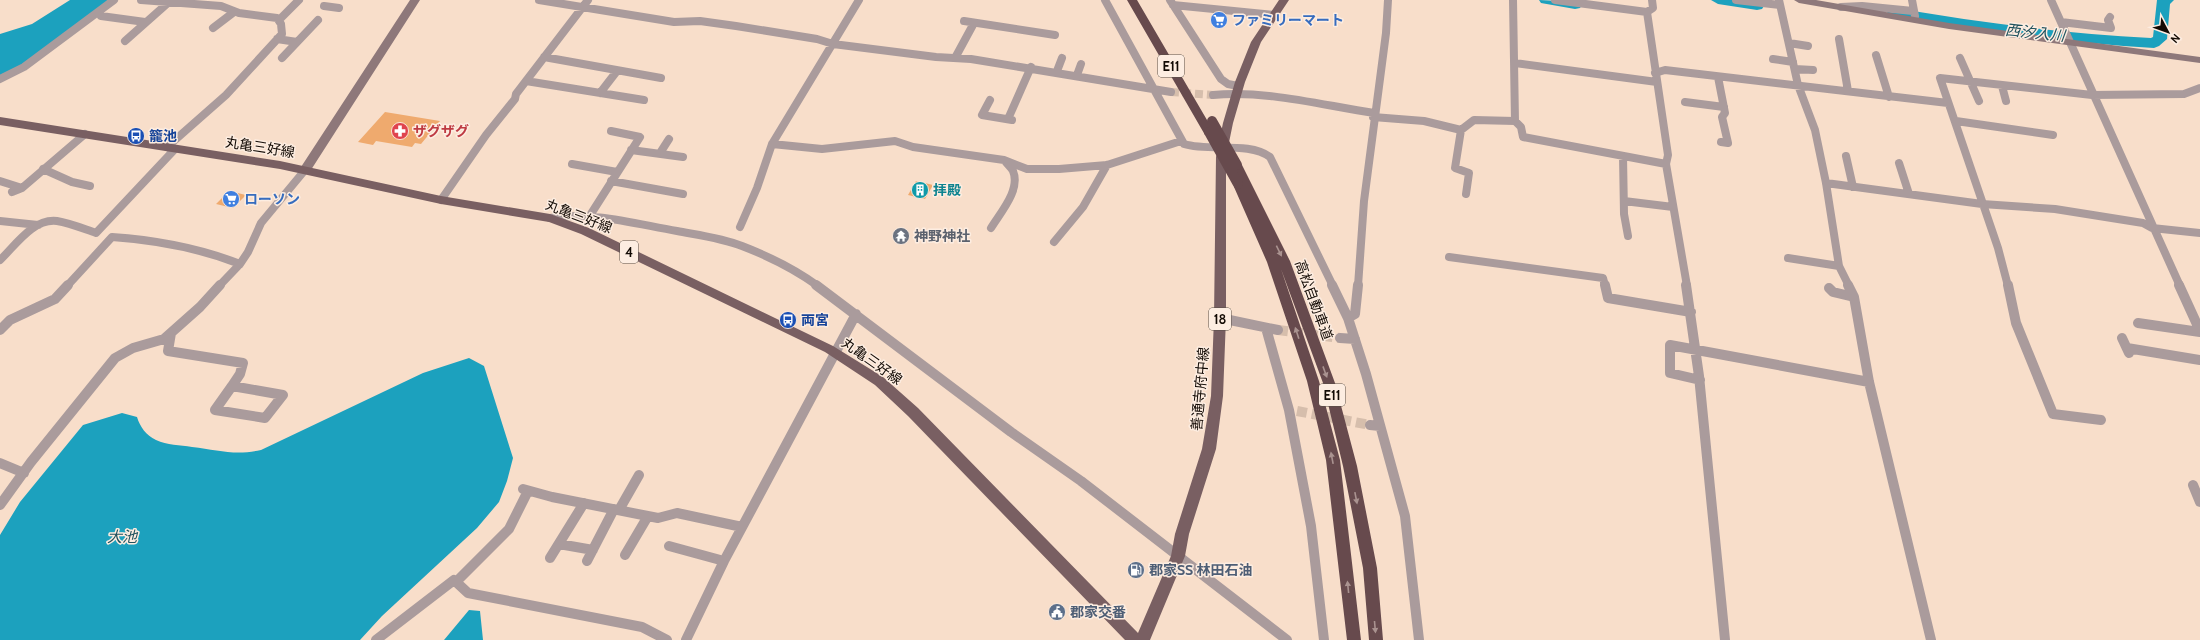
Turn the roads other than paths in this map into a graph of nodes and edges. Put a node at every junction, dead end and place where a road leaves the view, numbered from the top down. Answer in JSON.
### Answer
{"nodes":[{"id":1,"x":114,"y":0,"type":"edge"},
{"id":2,"x":141,"y":0,"type":"edge"},
{"id":3,"x":228,"y":0,"type":"edge"},
{"id":4,"x":299,"y":0,"type":"edge"},
{"id":5,"x":415,"y":0,"type":"edge"},
{"id":6,"x":539,"y":0,"type":"edge"},
{"id":7,"x":588,"y":0,"type":"edge"},
{"id":8,"x":859,"y":0,"type":"edge"},
{"id":9,"x":1105,"y":0,"type":"edge"},
{"id":10,"x":1132,"y":0,"type":"edge"},
{"id":11,"x":1141,"y":0,"type":"edge"},
{"id":12,"x":1228,"y":0,"type":"edge"},
{"id":13,"x":1284,"y":0,"type":"edge"},
{"id":14,"x":1388,"y":0,"type":"edge"},
{"id":15,"x":1513,"y":0,"type":"edge"},
{"id":16,"x":1555,"y":0,"type":"edge"},
{"id":17,"x":1652,"y":0,"type":"edge"},
{"id":18,"x":1736,"y":0,"type":"edge"},
{"id":19,"x":1799,"y":0,"type":"edge"},
{"id":20,"x":1912,"y":0,"type":"edge"},
{"id":21,"x":2051,"y":0,"type":"edge"},
{"id":22,"x":169,"y":2,"type":"junction"},
{"id":23,"x":1171,"y":2,"type":"edge"},
{"id":24,"x":1780,"y":2,"type":"edge"},
{"id":25,"x":337,"y":5,"type":"edge"},
{"id":26,"x":221,"y":6,"type":"junction"},
{"id":27,"x":324,"y":6,"type":"dead end"},
{"id":28,"x":582,"y":8,"type":"junction"},
{"id":29,"x":1226,"y":9,"type":"junction"},
{"id":30,"x":234,"y":12,"type":"junction"},
{"id":31,"x":1647,"y":12,"type":"junction"},
{"id":32,"x":1274,"y":15,"type":"junction"},
{"id":33,"x":101,"y":16,"type":"dead end"},
{"id":34,"x":1915,"y":16,"type":"junction"},
{"id":35,"x":2110,"y":17,"type":"dead end"},
{"id":36,"x":279,"y":20,"type":"junction"},
{"id":37,"x":318,"y":20,"type":"dead end"},
{"id":38,"x":964,"y":21,"type":"dead end"},
{"id":39,"x":145,"y":22,"type":"junction"},
{"id":40,"x":2061,"y":22,"type":"junction"},
{"id":41,"x":974,"y":23,"type":"junction"},
{"id":42,"x":213,"y":28,"type":"dead end"},
{"id":43,"x":1055,"y":35,"type":"dead end"},
{"id":44,"x":1839,"y":39,"type":"dead end"},
{"id":45,"x":2068,"y":39,"type":"junction"},
{"id":46,"x":277,"y":40,"type":"junction"},
{"id":47,"x":125,"y":41,"type":"dead end"},
{"id":48,"x":296,"y":42,"type":"junction"},
{"id":49,"x":1789,"y":43,"type":"junction"},
{"id":50,"x":833,"y":44,"type":"junction"},
{"id":51,"x":1808,"y":46,"type":"dead end"},
{"id":52,"x":1876,"y":55,"type":"dead end"},
{"id":53,"x":544,"y":57,"type":"junction"},
{"id":54,"x":282,"y":58,"type":"dead end"},
{"id":55,"x":955,"y":58,"type":"junction"},
{"id":56,"x":1062,"y":58,"type":"dead end"},
{"id":57,"x":1960,"y":58,"type":"dead end"},
{"id":58,"x":1773,"y":59,"type":"dead end"},
{"id":59,"x":2200,"y":60,"type":"edge"},
{"id":60,"x":1515,"y":63,"type":"junction"},
{"id":61,"x":1081,"y":64,"type":"dead end"},
{"id":62,"x":1794,"y":65,"type":"junction"},
{"id":63,"x":1031,"y":67,"type":"junction"},
{"id":64,"x":1813,"y":70,"type":"dead end"},
{"id":65,"x":617,"y":71,"type":"junction"},
{"id":66,"x":1057,"y":71,"type":"junction"},
{"id":67,"x":1655,"y":73,"type":"junction"},
{"id":68,"x":1076,"y":75,"type":"junction"},
{"id":69,"x":1718,"y":77,"type":"junction"},
{"id":70,"x":661,"y":78,"type":"dead end"},
{"id":71,"x":0,"y":79,"type":"edge"},
{"id":72,"x":526,"y":81,"type":"junction"},
{"id":73,"x":1656,"y":82,"type":"junction"},
{"id":74,"x":1972,"y":82,"type":"junction"},
{"id":75,"x":1798,"y":85,"type":"junction"},
{"id":76,"x":2002,"y":86,"type":"junction"},
{"id":77,"x":2200,"y":88,"type":"edge"},
{"id":78,"x":1153,"y":90,"type":"junction"},
{"id":79,"x":1237,"y":90,"type":"junction"},
{"id":80,"x":1848,"y":91,"type":"junction"},
{"id":81,"x":1171,"y":92,"type":"tunnel mouth"},
{"id":82,"x":600,"y":93,"type":"junction"},
{"id":83,"x":1212,"y":95,"type":"tunnel mouth"},
{"id":84,"x":2092,"y":95,"type":"junction"},
{"id":85,"x":1889,"y":96,"type":"junction"},
{"id":86,"x":644,"y":100,"type":"dead end"},
{"id":87,"x":990,"y":100,"type":"dead end"},
{"id":88,"x":1979,"y":101,"type":"dead end"},
{"id":89,"x":2006,"y":101,"type":"dead end"},
{"id":90,"x":1685,"y":103,"type":"dead end"},
{"id":91,"x":1948,"y":103,"type":"junction"},
{"id":92,"x":1724,"y":107,"type":"junction"},
{"id":93,"x":1374,"y":115,"type":"junction"},
{"id":94,"x":0,"y":121,"type":"edge"},
{"id":95,"x":1956,"y":121,"type":"junction"},
{"id":96,"x":1515,"y":122,"type":"junction"},
{"id":97,"x":1461,"y":130,"type":"junction"},
{"id":98,"x":611,"y":131,"type":"dead end"},
{"id":99,"x":85,"y":134,"type":"junction"},
{"id":100,"x":2053,"y":135,"type":"dead end"},
{"id":101,"x":668,"y":139,"type":"dead end"},
{"id":102,"x":1182,"y":140,"type":"junction"},
{"id":103,"x":1721,"y":142,"type":"dead end"},
{"id":104,"x":772,"y":144,"type":"junction"},
{"id":105,"x":171,"y":148,"type":"junction"},
{"id":106,"x":1223,"y":149,"type":"junction"},
{"id":107,"x":632,"y":150,"type":"junction"},
{"id":108,"x":660,"y":154,"type":"junction"},
{"id":109,"x":1623,"y":156,"type":"junction"},
{"id":110,"x":1846,"y":156,"type":"dead end"},
{"id":111,"x":683,"y":157,"type":"dead end"},
{"id":112,"x":1004,"y":160,"type":"junction"},
{"id":113,"x":1899,"y":163,"type":"dead end"},
{"id":114,"x":572,"y":164,"type":"dead end"},
{"id":115,"x":1666,"y":164,"type":"junction"},
{"id":116,"x":1107,"y":165,"type":"junction"},
{"id":117,"x":43,"y":169,"type":"junction"},
{"id":118,"x":305,"y":170,"type":"junction"},
{"id":119,"x":617,"y":172,"type":"junction"},
{"id":120,"x":0,"y":181,"type":"edge"},
{"id":121,"x":611,"y":182,"type":"junction"},
{"id":122,"x":1826,"y":183,"type":"junction"},
{"id":123,"x":90,"y":186,"type":"dead end"},
{"id":124,"x":1853,"y":187,"type":"junction"},
{"id":125,"x":22,"y":188,"type":"junction"},
{"id":126,"x":12,"y":192,"type":"dead end"},
{"id":127,"x":683,"y":194,"type":"dead end"},
{"id":128,"x":1466,"y":194,"type":"dead end"},
{"id":129,"x":1909,"y":194,"type":"junction"},
{"id":130,"x":441,"y":200,"type":"junction"},
{"id":131,"x":1624,"y":201,"type":"junction"},
{"id":132,"x":1982,"y":204,"type":"junction"},
{"id":133,"x":1673,"y":207,"type":"junction"},
{"id":134,"x":589,"y":216,"type":"junction"},
{"id":135,"x":550,"y":218,"type":"junction"},
{"id":136,"x":0,"y":221,"type":"edge"},
{"id":137,"x":38,"y":226,"type":"junction"},
{"id":138,"x":740,"y":228,"type":"dead end"},
{"id":139,"x":991,"y":228,"type":"dead end"},
{"id":140,"x":2152,"y":228,"type":"junction"},
{"id":141,"x":96,"y":232,"type":"junction"},
{"id":142,"x":2200,"y":233,"type":"edge"},
{"id":143,"x":1628,"y":236,"type":"dead end"},
{"id":144,"x":112,"y":237,"type":"junction"},
{"id":145,"x":1054,"y":242,"type":"dead end"},
{"id":146,"x":1449,"y":257,"type":"dead end"},
{"id":147,"x":1788,"y":258,"type":"dead end"},
{"id":148,"x":0,"y":260,"type":"edge"},
{"id":149,"x":240,"y":264,"type":"junction"},
{"id":150,"x":1839,"y":266,"type":"junction"},
{"id":151,"x":1829,"y":288,"type":"dead end"},
{"id":152,"x":1854,"y":298,"type":"junction"},
{"id":153,"x":1691,"y":312,"type":"junction"},
{"id":154,"x":856,"y":314,"type":"junction"},
{"id":155,"x":1220,"y":318,"type":"junction"},
{"id":156,"x":1348,"y":318,"type":"junction"},
{"id":157,"x":2138,"y":323,"type":"dead end"},
{"id":158,"x":1266,"y":328,"type":"junction"},
{"id":159,"x":0,"y":330,"type":"edge"},
{"id":160,"x":1278,"y":330,"type":"tunnel mouth"},
{"id":161,"x":2200,"y":332,"type":"edge"},
{"id":162,"x":171,"y":334,"type":"junction"},
{"id":163,"x":1340,"y":338,"type":"tunnel mouth"},
{"id":164,"x":2122,"y":338,"type":"dead end"},
{"id":165,"x":1355,"y":339,"type":"junction"},
{"id":166,"x":1696,"y":349,"type":"junction"},
{"id":167,"x":837,"y":353,"type":"junction"},
{"id":168,"x":2200,"y":360,"type":"edge"},
{"id":169,"x":1700,"y":380,"type":"junction"},
{"id":170,"x":1869,"y":382,"type":"junction"},
{"id":171,"x":231,"y":386,"type":"junction"},
{"id":172,"x":2101,"y":420,"type":"dead end"},
{"id":173,"x":0,"y":463,"type":"edge"},
{"id":174,"x":24,"y":474,"type":"junction"},
{"id":175,"x":638,"y":475,"type":"dead end"},
{"id":176,"x":584,"y":503,"type":"junction"},
{"id":177,"x":0,"y":505,"type":"edge"},
{"id":178,"x":617,"y":510,"type":"junction"},
{"id":179,"x":648,"y":516,"type":"junction"},
{"id":180,"x":742,"y":527,"type":"junction"},
{"id":181,"x":559,"y":544,"type":"junction"},
{"id":182,"x":669,"y":546,"type":"dead end"},
{"id":183,"x":593,"y":550,"type":"junction"},
{"id":184,"x":625,"y":555,"type":"dead end"},
{"id":185,"x":1178,"y":556,"type":"junction"},
{"id":186,"x":550,"y":558,"type":"dead end"},
{"id":187,"x":588,"y":561,"type":"dead end"},
{"id":188,"x":724,"y":561,"type":"junction"},
{"id":189,"x":456,"y":582,"type":"junction"},
{"id":190,"x":376,"y":640,"type":"edge"},
{"id":191,"x":667,"y":640,"type":"edge"},
{"id":192,"x":686,"y":640,"type":"edge"},
{"id":193,"x":1135,"y":640,"type":"edge"},
{"id":194,"x":1143,"y":640,"type":"edge"},
{"id":195,"x":1287,"y":640,"type":"edge"},
{"id":196,"x":1324,"y":640,"type":"edge"},
{"id":197,"x":1354,"y":640,"type":"edge"},
{"id":198,"x":1376,"y":640,"type":"edge"},
{"id":199,"x":1420,"y":640,"type":"edge"},
{"id":200,"x":1725,"y":640,"type":"edge"},
{"id":201,"x":1932,"y":640,"type":"edge"}],
"edges":[{"from":1,"to":71,"type":"street"},
{"from":2,"to":22,"type":"street"},
{"from":3,"to":26,"type":"street"},
{"from":4,"to":36,"type":"street"},
{"from":5,"to":118,"type":"street"},
{"from":6,"to":28,"type":"street"},
{"from":7,"to":28,"type":"street"},
{"from":8,"to":50,"type":"street"},
{"from":9,"to":78,"type":"street"},
{"from":197,"to":10,"type":"highway","name":"高松自動車道","number":"E11","one_way":true,"bridge":true},
{"from":11,"to":198,"type":"highway","name":"高松自動車道","number":"E11","one_way":true,"bridge":true},
{"from":12,"to":29,"type":"street"},
{"from":13,"to":32,"type":"main road","name":"善通寺府中線","number":"18"},
{"from":14,"to":93,"type":"street"},
{"from":15,"to":60,"type":"street"},
{"from":16,"to":31,"type":"street"},
{"from":17,"to":31,"type":"street"},
{"from":18,"to":24,"type":"street"},
{"from":19,"to":34,"type":"street"},
{"from":20,"to":34,"type":"street"},
{"from":21,"to":40,"type":"street"},
{"from":22,"to":26,"type":"street"},
{"from":22,"to":39,"type":"street"},
{"from":23,"to":29,"type":"street"},
{"from":23,"to":79,"type":"street"},
{"from":24,"to":49,"type":"street"},
{"from":25,"to":27,"type":"street"},
{"from":26,"to":30,"type":"street"},
{"from":28,"to":50,"type":"street"},
{"from":28,"to":53,"type":"street"},
{"from":29,"to":32,"type":"street"},
{"from":30,"to":36,"type":"street"},
{"from":30,"to":42,"type":"street"},
{"from":31,"to":67,"type":"street"},
{"from":32,"to":79,"type":"main road","name":"善通寺府中線","number":"18"},
{"from":33,"to":39,"type":"street"},
{"from":34,"to":45,"type":"street"},
{"from":35,"to":40,"type":"street"},
{"from":36,"to":46,"type":"street"},
{"from":37,"to":48,"type":"street"},
{"from":38,"to":41,"type":"street"},
{"from":39,"to":47,"type":"street"},
{"from":40,"to":45,"type":"street"},
{"from":41,"to":43,"type":"street"},
{"from":41,"to":55,"type":"street"},
{"from":44,"to":80,"type":"street"},
{"from":45,"to":59,"type":"street"},
{"from":45,"to":84,"type":"street"},
{"from":46,"to":48,"type":"street"},
{"from":46,"to":105,"type":"street"},
{"from":48,"to":54,"type":"street"},
{"from":49,"to":51,"type":"street"},
{"from":49,"to":62,"type":"street"},
{"from":50,"to":55,"type":"street"},
{"from":50,"to":104,"type":"street"},
{"from":52,"to":85,"type":"street"},
{"from":53,"to":65,"type":"street"},
{"from":53,"to":72,"type":"street"},
{"from":55,"to":63,"type":"street"},
{"from":56,"to":66,"type":"street"},
{"from":57,"to":74,"type":"street"},
{"from":58,"to":62,"type":"street"},
{"from":60,"to":73,"type":"street"},
{"from":60,"to":96,"type":"street"},
{"from":61,"to":68,"type":"street"},
{"from":62,"to":64,"type":"street"},
{"from":62,"to":75,"type":"street"},
{"from":63,"to":66,"type":"street"},
{"from":63,"to":87,"type":"street"},
{"from":65,"to":70,"type":"street"},
{"from":65,"to":82,"type":"street"},
{"from":66,"to":68,"type":"street"},
{"from":67,"to":69,"type":"street"},
{"from":67,"to":73,"type":"street"},
{"from":68,"to":78,"type":"street"},
{"from":69,"to":75,"type":"street"},
{"from":69,"to":92,"type":"street"},
{"from":72,"to":82,"type":"street"},
{"from":72,"to":130,"type":"street"},
{"from":73,"to":115,"type":"street"},
{"from":74,"to":76,"type":"street"},
{"from":74,"to":88,"type":"street"},
{"from":74,"to":91,"type":"street"},
{"from":75,"to":80,"type":"street"},
{"from":75,"to":122,"type":"street"},
{"from":76,"to":84,"type":"street"},
{"from":76,"to":89,"type":"street"},
{"from":77,"to":84,"type":"street"},
{"from":78,"to":81,"type":"street"},
{"from":78,"to":102,"type":"street"},
{"from":79,"to":83,"type":"street"},
{"from":79,"to":93,"type":"street"},
{"from":79,"to":106,"type":"main road","name":"善通寺府中線","number":"18"},
{"from":80,"to":85,"type":"street"},
{"from":82,"to":86,"type":"street"},
{"from":84,"to":140,"type":"street"},
{"from":85,"to":91,"type":"street"},
{"from":90,"to":92,"type":"street"},
{"from":91,"to":95,"type":"street"},
{"from":92,"to":103,"type":"street"},
{"from":93,"to":97,"type":"street"},
{"from":93,"to":156,"type":"street"},
{"from":94,"to":99,"type":"main road","name":"丸亀三好線","number":"4"},
{"from":95,"to":100,"type":"street"},
{"from":95,"to":132,"type":"street"},
{"from":96,"to":97,"type":"street"},
{"from":96,"to":109,"type":"street"},
{"from":97,"to":128,"type":"street"},
{"from":98,"to":107,"type":"street"},
{"from":99,"to":105,"type":"main road","name":"丸亀三好線","number":"4"},
{"from":99,"to":117,"type":"street"},
{"from":101,"to":108,"type":"street"},
{"from":102,"to":106,"type":"street"},
{"from":102,"to":116,"type":"street"},
{"from":104,"to":112,"type":"street"},
{"from":104,"to":138,"type":"street"},
{"from":105,"to":118,"type":"main road","name":"丸亀三好線","number":"4"},
{"from":105,"to":141,"type":"street"},
{"from":106,"to":155,"type":"main road","name":"善通寺府中線","number":"18"},
{"from":106,"to":156,"type":"street"},
{"from":107,"to":108,"type":"street"},
{"from":107,"to":119,"type":"street"},
{"from":108,"to":111,"type":"street"},
{"from":109,"to":115,"type":"street"},
{"from":109,"to":131,"type":"street"},
{"from":110,"to":124,"type":"street"},
{"from":112,"to":116,"type":"street"},
{"from":112,"to":139,"type":"street"},
{"from":113,"to":129,"type":"street"},
{"from":114,"to":119,"type":"street"},
{"from":115,"to":133,"type":"street"},
{"from":116,"to":145,"type":"street"},
{"from":117,"to":123,"type":"street"},
{"from":117,"to":125,"type":"street"},
{"from":118,"to":130,"type":"main road","name":"丸亀三好線","number":"4"},
{"from":118,"to":149,"type":"street"},
{"from":119,"to":121,"type":"street"},
{"from":120,"to":125,"type":"street"},
{"from":121,"to":127,"type":"street"},
{"from":121,"to":134,"type":"street"},
{"from":122,"to":124,"type":"street"},
{"from":122,"to":150,"type":"street"},
{"from":124,"to":129,"type":"street"},
{"from":125,"to":126,"type":"street"},
{"from":129,"to":132,"type":"street"},
{"from":130,"to":135,"type":"main road","name":"丸亀三好線","number":"4"},
{"from":131,"to":133,"type":"street"},
{"from":131,"to":143,"type":"street"},
{"from":132,"to":140,"type":"street"},
{"from":132,"to":172,"type":"street"},
{"from":133,"to":153,"type":"street"},
{"from":134,"to":135,"type":"street"},
{"from":134,"to":154,"type":"street"},
{"from":135,"to":167,"type":"main road","name":"丸亀三好線","number":"4"},
{"from":136,"to":137,"type":"street"},
{"from":137,"to":141,"type":"street"},
{"from":137,"to":148,"type":"street"},
{"from":140,"to":142,"type":"street"},
{"from":140,"to":161,"type":"street"},
{"from":141,"to":144,"type":"street"},
{"from":144,"to":149,"type":"street"},
{"from":144,"to":159,"type":"street"},
{"from":146,"to":153,"type":"street"},
{"from":147,"to":150,"type":"street"},
{"from":149,"to":162,"type":"street"},
{"from":150,"to":152,"type":"street"},
{"from":151,"to":152,"type":"street"},
{"from":152,"to":170,"type":"street"},
{"from":153,"to":166,"type":"street"},
{"from":154,"to":167,"type":"street"},
{"from":154,"to":185,"type":"street"},
{"from":155,"to":158,"type":"street"},
{"from":155,"to":185,"type":"main road","name":"善通寺府中線","number":"18"},
{"from":156,"to":165,"type":"street"},
{"from":157,"to":161,"type":"street"},
{"from":158,"to":160,"type":"street"},
{"from":158,"to":196,"type":"street"},
{"from":162,"to":171,"type":"street"},
{"from":162,"to":174,"type":"street"},
{"from":163,"to":165,"type":"street"},
{"from":164,"to":168,"type":"street"},
{"from":165,"to":199,"type":"street"},
{"from":166,"to":169,"type":"street"},
{"from":166,"to":169,"type":"street"},
{"from":166,"to":170,"type":"street"},
{"from":167,"to":180,"type":"street"},
{"from":167,"to":193,"type":"main road","name":"丸亀三好線","number":"4"},
{"from":169,"to":200,"type":"street"},
{"from":170,"to":201,"type":"street"},
{"from":171,"to":171,"type":"street"},
{"from":173,"to":174,"type":"street"},
{"from":174,"to":177,"type":"street"},
{"from":175,"to":178,"type":"street"},
{"from":176,"to":178,"type":"street"},
{"from":176,"to":181,"type":"street"},
{"from":176,"to":189,"type":"street"},
{"from":178,"to":179,"type":"street"},
{"from":178,"to":183,"type":"street"},
{"from":179,"to":180,"type":"street"},
{"from":179,"to":184,"type":"street"},
{"from":180,"to":188,"type":"street"},
{"from":181,"to":183,"type":"street"},
{"from":181,"to":186,"type":"street"},
{"from":182,"to":188,"type":"street"},
{"from":183,"to":187,"type":"street"},
{"from":185,"to":194,"type":"main road","name":"善通寺府中線","number":"18"},
{"from":185,"to":195,"type":"street"},
{"from":188,"to":192,"type":"street"},
{"from":189,"to":190,"type":"street"},
{"from":189,"to":191,"type":"street"}]}
